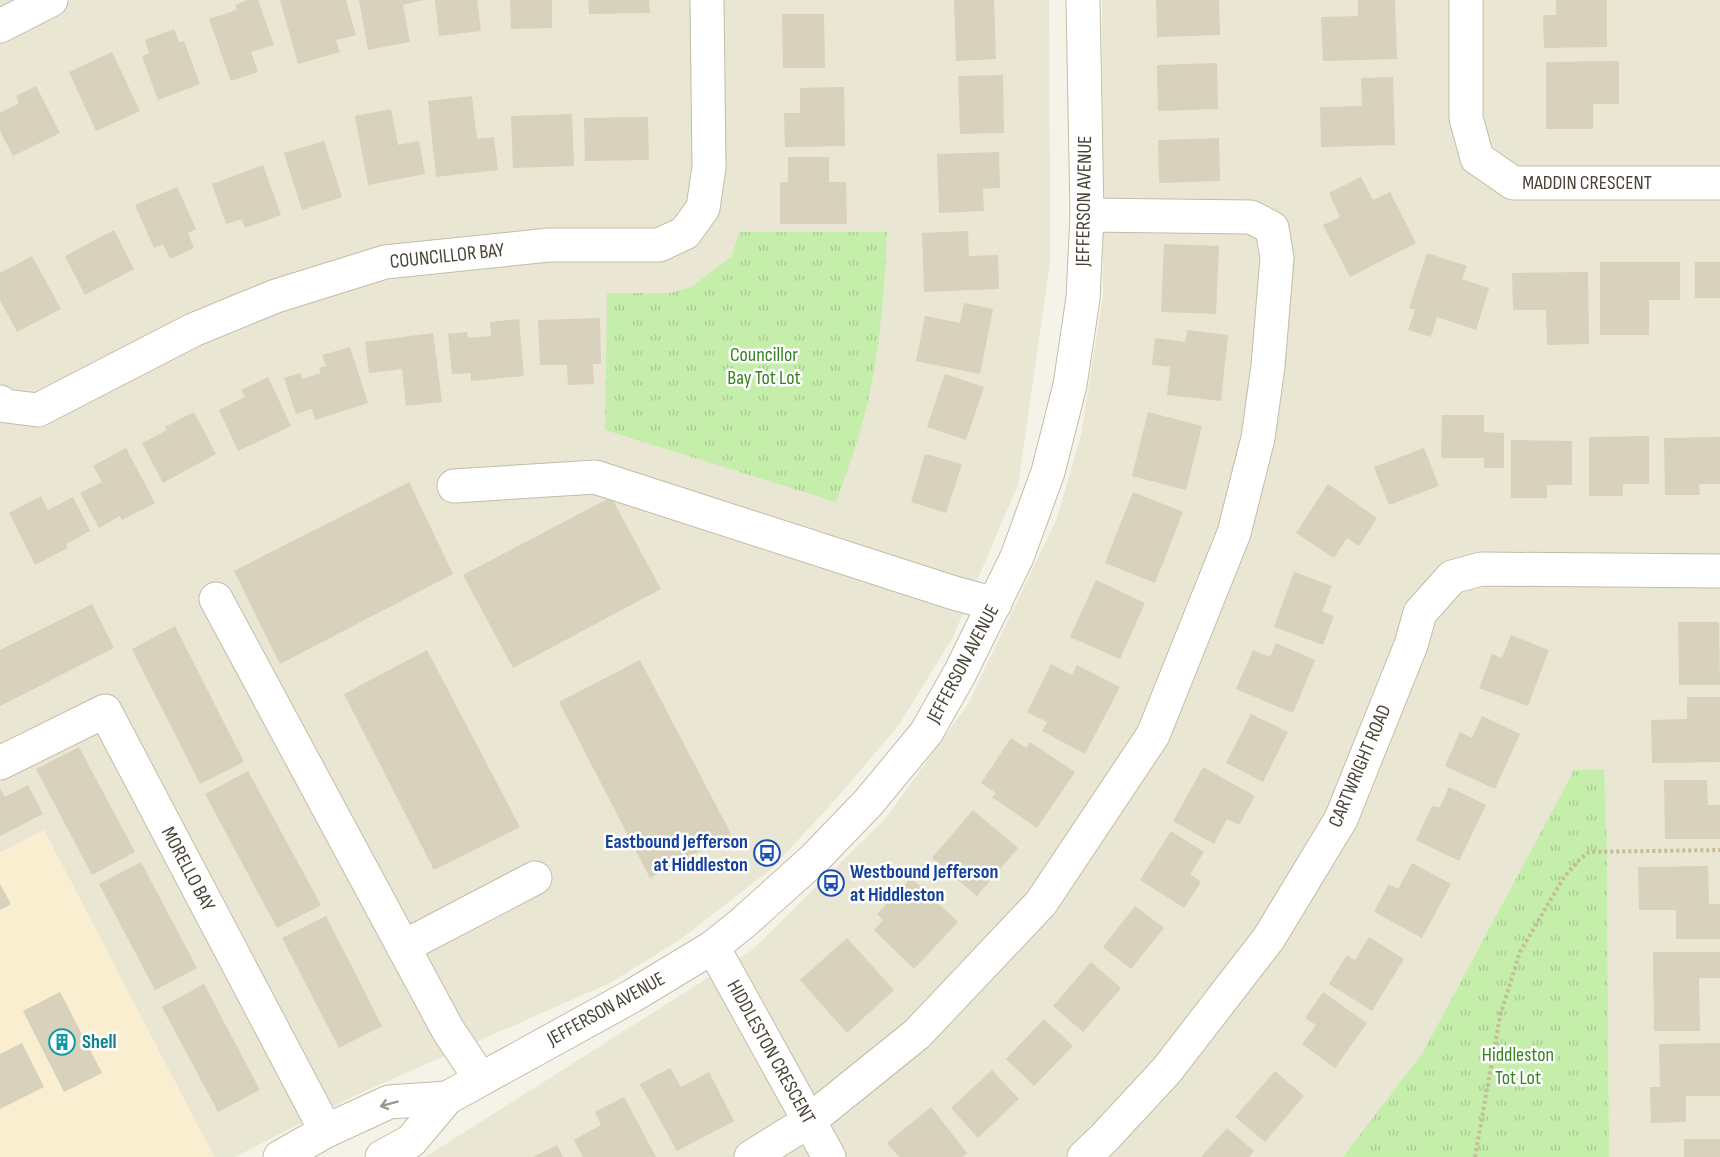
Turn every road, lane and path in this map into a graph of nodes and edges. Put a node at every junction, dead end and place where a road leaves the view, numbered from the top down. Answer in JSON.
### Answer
{"nodes":[{"id":1,"x":51,"y":0,"type":"edge"},
{"id":2,"x":707,"y":0,"type":"edge"},
{"id":3,"x":1083,"y":0,"type":"edge"},
{"id":4,"x":1466,"y":0,"type":"edge"},
{"id":5,"x":0,"y":26,"type":"edge"},
{"id":6,"x":1720,"y":183,"type":"edge"},
{"id":7,"x":1087,"y":215,"type":"junction"},
{"id":8,"x":0,"y":402,"type":"edge"},
{"id":9,"x":454,"y":486,"type":"dead end"},
{"id":10,"x":1720,"y":571,"type":"edge"},
{"id":11,"x":216,"y":599,"type":"dead end"},
{"id":12,"x":995,"y":604,"type":"junction"},
{"id":13,"x":0,"y":763,"type":"edge"},
{"id":14,"x":1720,"y":850,"type":"edge"},
{"id":15,"x":535,"y":878,"type":"dead end"},
{"id":16,"x":403,"y":947,"type":"junction"},
{"id":17,"x":713,"y":947,"type":"junction"},
{"id":18,"x":480,"y":1078,"type":"junction"},
{"id":19,"x":447,"y":1098,"type":"junction"},
{"id":20,"x":809,"y":1121,"type":"junction"},
{"id":21,"x":326,"y":1131,"type":"junction"},
{"id":22,"x":280,"y":1157,"type":"edge"},
{"id":23,"x":382,"y":1157,"type":"edge"},
{"id":24,"x":751,"y":1157,"type":"edge"},
{"id":25,"x":829,"y":1157,"type":"edge"},
{"id":26,"x":1084,"y":1157,"type":"edge"},
{"id":27,"x":1475,"y":1157,"type":"edge"}],
"edges":[{"from":1,"to":5,"type":"street"},
{"from":2,"to":8,"type":"street","name":"COUNCILLOR BAY"},
{"from":3,"to":7,"type":"street","name":"JEFFERSON AVENUE"},
{"from":4,"to":6,"type":"street","name":"MADDIN CRESCENT"},
{"from":7,"to":12,"type":"street","name":"JEFFERSON AVENUE"},
{"from":7,"to":20,"type":"street"},
{"from":9,"to":12,"type":"street"},
{"from":10,"to":26,"type":"street","name":"CARTWRIGHT ROAD"},
{"from":11,"to":16,"type":"street"},
{"from":12,"to":17,"type":"street","name":"JEFFERSON AVENUE"},
{"from":13,"to":21,"type":"street","name":"MORELLO BAY"},
{"from":14,"to":27,"type":"path"},
{"from":15,"to":16,"type":"street"},
{"from":16,"to":18,"type":"street"},
{"from":17,"to":18,"type":"street","name":"JEFFERSON AVENUE"},
{"from":17,"to":20,"type":"street","name":"HIDDLESTON CRESCENT"},
{"from":18,"to":19,"type":"street","name":"JEFFERSON AVENUE"},
{"from":19,"to":21,"type":"street","name":"JEFFERSON AVENUE","one_way":true},
{"from":19,"to":23,"type":"street","name":"JEFFERSON AVENUE"},
{"from":20,"to":24,"type":"street"},
{"from":20,"to":25,"type":"street","name":"HIDDLESTON CRESCENT"},
{"from":21,"to":22,"type":"street","name":"JEFFERSON AVENUE"}]}
